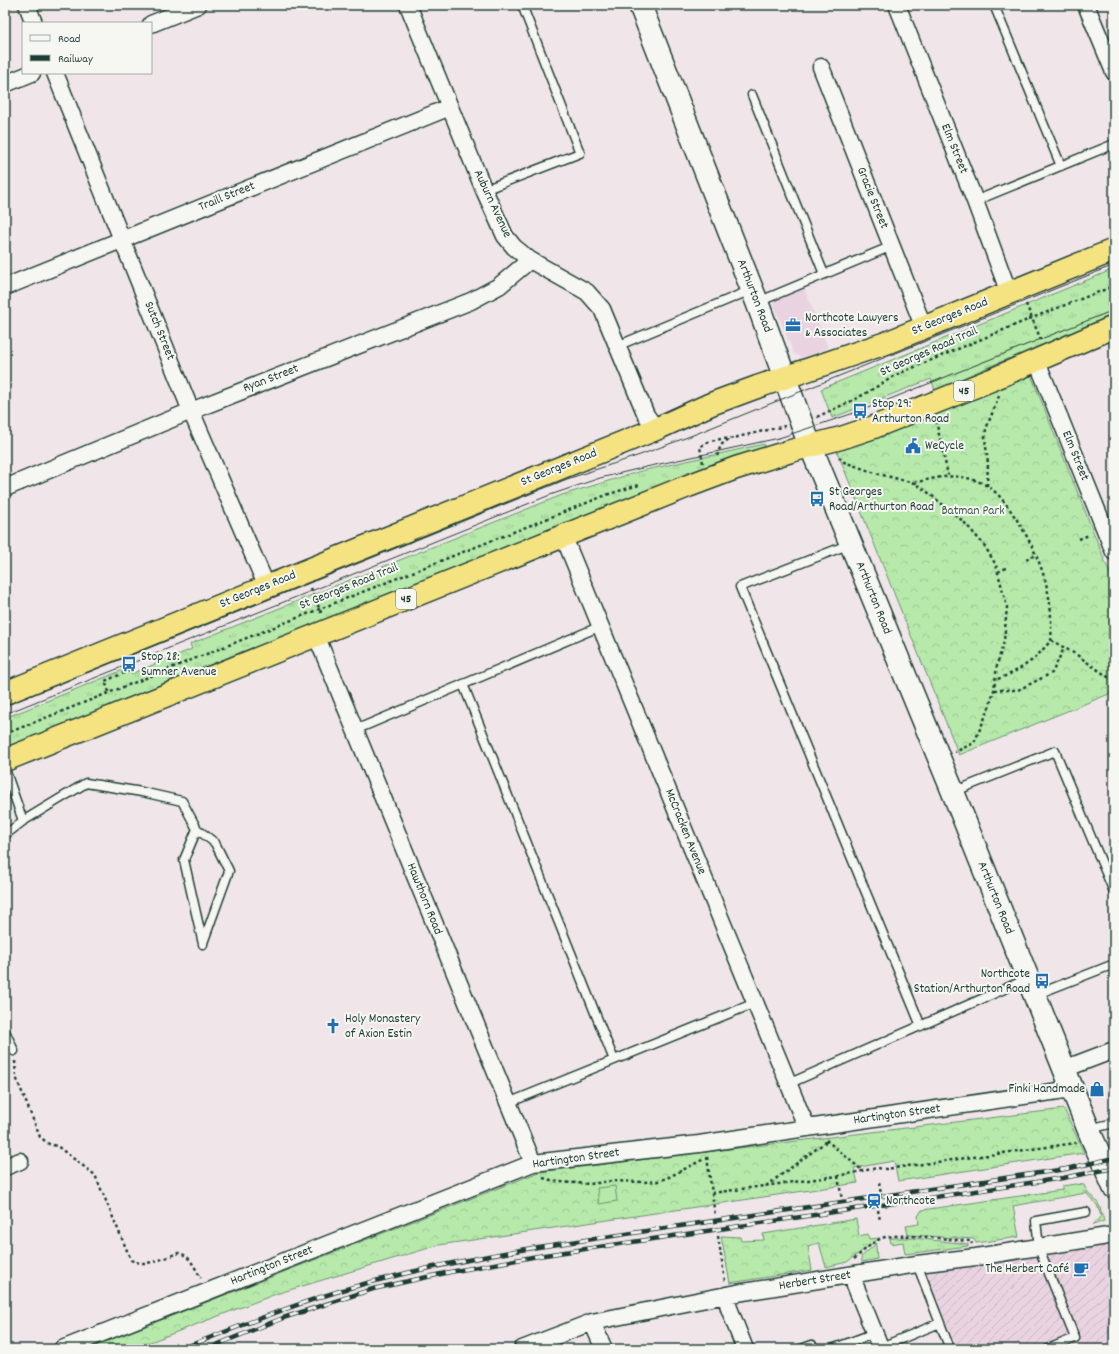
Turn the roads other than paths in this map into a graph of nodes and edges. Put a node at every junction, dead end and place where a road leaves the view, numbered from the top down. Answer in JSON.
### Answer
{"nodes":[{"id":1,"x":26,"y":5,"type":"edge"},
{"id":2,"x":198,"y":5,"type":"edge"},
{"id":3,"x":408,"y":5,"type":"edge"},
{"id":4,"x":522,"y":5,"type":"edge"},
{"id":5,"x":640,"y":5,"type":"edge"},
{"id":6,"x":897,"y":5,"type":"edge"},
{"id":7,"x":994,"y":5,"type":"edge"},
{"id":8,"x":1086,"y":5,"type":"edge"},
{"id":9,"x":34,"y":22,"type":"edge"},
{"id":10,"x":152,"y":24,"type":"edge"},
{"id":11,"x":821,"y":67,"type":"dead end"},
{"id":12,"x":1114,"y":72,"type":"edge"},
{"id":13,"x":30,"y":74,"type":"edge"},
{"id":14,"x":55,"y":74,"type":"edge"},
{"id":15,"x":5,"y":84,"type":"edge"},
{"id":16,"x":752,"y":95,"type":"dead end"},
{"id":17,"x":450,"y":107,"type":"junction"},
{"id":18,"x":1114,"y":144,"type":"edge"},
{"id":19,"x":1061,"y":166,"type":"junction"},
{"id":20,"x":484,"y":190,"type":"junction"},
{"id":21,"x":975,"y":201,"type":"junction"},
{"id":22,"x":121,"y":240,"type":"junction"},
{"id":23,"x":892,"y":246,"type":"junction"},
{"id":24,"x":1114,"y":250,"type":"edge"},
{"id":25,"x":530,"y":260,"type":"junction"},
{"id":26,"x":824,"y":274,"type":"junction"},
{"id":27,"x":5,"y":287,"type":"edge"},
{"id":28,"x":1014,"y":291,"type":"junction"},
{"id":29,"x":754,"y":296,"type":"junction"},
{"id":30,"x":924,"y":328,"type":"junction"},
{"id":31,"x":1113,"y":329,"type":"edge"},
{"id":32,"x":617,"y":346,"type":"junction"},
{"id":33,"x":1042,"y":357,"type":"junction"},
{"id":34,"x":785,"y":378,"type":"junction"},
{"id":35,"x":191,"y":411,"type":"junction"},
{"id":36,"x":656,"y":429,"type":"junction"},
{"id":37,"x":811,"y":446,"type":"junction"},
{"id":38,"x":5,"y":488,"type":"edge"},
{"id":39,"x":564,"y":535,"type":"junction"},
{"id":40,"x":851,"y":544,"type":"junction"},
{"id":41,"x":1114,"y":552,"type":"edge"},
{"id":42,"x":267,"y":587,"type":"junction"},
{"id":43,"x":601,"y":626,"type":"junction"},
{"id":44,"x":322,"y":633,"type":"junction"},
{"id":45,"x":463,"y":684,"type":"junction"},
{"id":46,"x":5,"y":693,"type":"edge"},
{"id":47,"x":355,"y":730,"type":"junction"},
{"id":48,"x":5,"y":760,"type":"edge"},
{"id":49,"x":5,"y":769,"type":"edge"},
{"id":50,"x":953,"y":792,"type":"junction"},
{"id":51,"x":24,"y":821,"type":"junction"},
{"id":52,"x":197,"y":829,"type":"junction"},
{"id":53,"x":5,"y":835,"type":"edge"},
{"id":54,"x":1114,"y":892,"type":"edge"},
{"id":55,"x":1114,"y":964,"type":"edge"},
{"id":56,"x":1031,"y":987,"type":"junction"},
{"id":57,"x":755,"y":1003,"type":"junction"},
{"id":58,"x":921,"y":1026,"type":"junction"},
{"id":59,"x":5,"y":1031,"type":"edge"},
{"id":60,"x":1114,"y":1050,"type":"edge"},
{"id":61,"x":14,"y":1051,"type":"road end"},
{"id":62,"x":614,"y":1060,"type":"junction"},
{"id":63,"x":1064,"y":1069,"type":"junction"},
{"id":64,"x":788,"y":1084,"type":"junction"},
{"id":65,"x":1072,"y":1089,"type":"junction"},
{"id":66,"x":508,"y":1103,"type":"junction"},
{"id":67,"x":1114,"y":1123,"type":"edge"},
{"id":68,"x":808,"y":1128,"type":"junction"},
{"id":69,"x":1090,"y":1134,"type":"junction"},
{"id":70,"x":20,"y":1161,"type":"dead end"},
{"id":71,"x":533,"y":1163,"type":"junction"},
{"id":72,"x":5,"y":1167,"type":"edge"},
{"id":73,"x":1114,"y":1187,"type":"edge"},
{"id":74,"x":1086,"y":1212,"type":"dead end"},
{"id":75,"x":1114,"y":1235,"type":"edge"},
{"id":76,"x":1039,"y":1247,"type":"junction"},
{"id":77,"x":917,"y":1264,"type":"junction"},
{"id":78,"x":852,"y":1268,"type":"junction"},
{"id":79,"x":726,"y":1290,"type":"junction"},
{"id":80,"x":592,"y":1322,"type":"junction"},
{"id":81,"x":940,"y":1323,"type":"junction"},
{"id":82,"x":879,"y":1343,"type":"edge"},
{"id":83,"x":62,"y":1349,"type":"edge"},
{"id":84,"x":522,"y":1349,"type":"edge"},
{"id":85,"x":604,"y":1349,"type":"edge"},
{"id":86,"x":745,"y":1349,"type":"edge"},
{"id":87,"x":801,"y":1349,"type":"edge"},
{"id":88,"x":814,"y":1349,"type":"edge"},
{"id":89,"x":832,"y":1349,"type":"edge"},
{"id":90,"x":950,"y":1349,"type":"edge"},
{"id":91,"x":1048,"y":1349,"type":"edge"}],
"edges":[{"from":1,"to":9,"type":"street"},
{"from":2,"to":10,"type":"street"},
{"from":3,"to":17,"type":"street","name":"Auburn Avenue"},
{"from":4,"to":20,"type":"lane"},
{"from":5,"to":29,"type":"street","name":"Arthurton Road"},
{"from":6,"to":21,"type":"street","name":"Elm Street"},
{"from":7,"to":19,"type":"lane"},
{"from":8,"to":12,"type":"street"},
{"from":11,"to":23,"type":"street","name":"Gracie Street"},
{"from":13,"to":15,"type":"street"},
{"from":14,"to":22,"type":"street","name":"Sutch Street"},
{"from":16,"to":26,"type":"lane"},
{"from":17,"to":20,"type":"street","name":"Auburn Avenue"},
{"from":17,"to":22,"type":"street","name":"Traill Street"},
{"from":18,"to":19,"type":"lane"},
{"from":19,"to":21,"type":"lane"},
{"from":20,"to":25,"type":"street","name":"Auburn Avenue"},
{"from":21,"to":28,"type":"street","name":"Elm Street"},
{"from":22,"to":27,"type":"street","name":"Traill Street"},
{"from":22,"to":35,"type":"street","name":"Sutch Street"},
{"from":23,"to":26,"type":"lane"},
{"from":23,"to":30,"type":"street","name":"Gracie Street"},
{"from":24,"to":28,"type":"highway","name":"St Georges Road"},
{"from":25,"to":32,"type":"street","name":"Auburn Avenue"},
{"from":25,"to":35,"type":"street","name":"Ryan Street"},
{"from":26,"to":29,"type":"lane"},
{"from":28,"to":30,"type":"highway","name":"St Georges Road"},
{"from":29,"to":32,"type":"lane"},
{"from":29,"to":34,"type":"street","name":"Arthurton Road"},
{"from":30,"to":34,"type":"highway","name":"St Georges Road"},
{"from":31,"to":33,"type":"highway","number":"45"},
{"from":32,"to":36,"type":"street","name":"Auburn Avenue"},
{"from":33,"to":37,"type":"highway","number":"45"},
{"from":33,"to":41,"type":"street","name":"Elm Street"},
{"from":34,"to":36,"type":"highway","name":"St Georges Road"},
{"from":34,"to":37,"type":"street","name":"Arthurton Road"},
{"from":35,"to":38,"type":"street","name":"Ryan Street"},
{"from":35,"to":42,"type":"street","name":"Sutch Street"},
{"from":36,"to":42,"type":"highway","name":"St Georges Road"},
{"from":37,"to":39,"type":"highway","number":"45"},
{"from":37,"to":40,"type":"street","name":"Arthurton Road"},
{"from":39,"to":43,"type":"street","name":"McCracken Avenue"},
{"from":39,"to":44,"type":"highway","number":"45"},
{"from":40,"to":50,"type":"street","name":"Arthurton Road"},
{"from":40,"to":58,"type":"lane"},
{"from":42,"to":46,"type":"highway","name":"St Georges Road"},
{"from":43,"to":45,"type":"lane"},
{"from":43,"to":57,"type":"street","name":"McCracken Avenue"},
{"from":44,"to":47,"type":"street","name":"Hawthorn Road"},
{"from":44,"to":48,"type":"highway","number":"45"},
{"from":45,"to":47,"type":"lane"},
{"from":45,"to":62,"type":"lane"},
{"from":47,"to":66,"type":"street","name":"Hawthorn Road"},
{"from":49,"to":51,"type":"lane"},
{"from":50,"to":54,"type":"lane"},
{"from":50,"to":56,"type":"street","name":"Arthurton Road"},
{"from":51,"to":52,"type":"lane"},
{"from":51,"to":53,"type":"lane"},
{"from":52,"to":52,"type":"lane"},
{"from":55,"to":56,"type":"lane"},
{"from":56,"to":58,"type":"lane"},
{"from":56,"to":63,"type":"street","name":"Arthurton Road"},
{"from":57,"to":62,"type":"lane"},
{"from":57,"to":64,"type":"street","name":"McCracken Avenue"},
{"from":58,"to":64,"type":"lane"},
{"from":59,"to":61,"type":"lane"},
{"from":60,"to":63,"type":"street"},
{"from":62,"to":66,"type":"lane"},
{"from":63,"to":65,"type":"street","name":"Arthurton Road"},
{"from":64,"to":68,"type":"street","name":"McCracken Avenue"},
{"from":65,"to":68,"type":"street","name":"Hartington Street"},
{"from":65,"to":69,"type":"street","name":"Arthurton Road"},
{"from":66,"to":71,"type":"street","name":"Hawthorn Road"},
{"from":67,"to":69,"type":"lane"},
{"from":68,"to":71,"type":"street","name":"Hartington Street"},
{"from":69,"to":73,"type":"street","name":"Arthurton Road"},
{"from":70,"to":72,"type":"street"},
{"from":71,"to":83,"type":"street","name":"Hartington Street"},
{"from":74,"to":76,"type":"lane"},
{"from":75,"to":76,"type":"street","name":"Herbert Street"},
{"from":76,"to":77,"type":"street","name":"Herbert Street"},
{"from":76,"to":91,"type":"lane"},
{"from":77,"to":78,"type":"street","name":"Herbert Street"},
{"from":77,"to":81,"type":"lane"},
{"from":78,"to":79,"type":"street","name":"Herbert Street"},
{"from":78,"to":82,"type":"street"},
{"from":79,"to":80,"type":"street","name":"Herbert Street"},
{"from":79,"to":86,"type":"street"},
{"from":80,"to":84,"type":"street","name":"Herbert Street"},
{"from":80,"to":85,"type":"street"},
{"from":81,"to":82,"type":"lane"},
{"from":81,"to":90,"type":"lane"},
{"from":82,"to":89,"type":"lane"},
{"from":87,"to":88,"type":"lane"}]}
